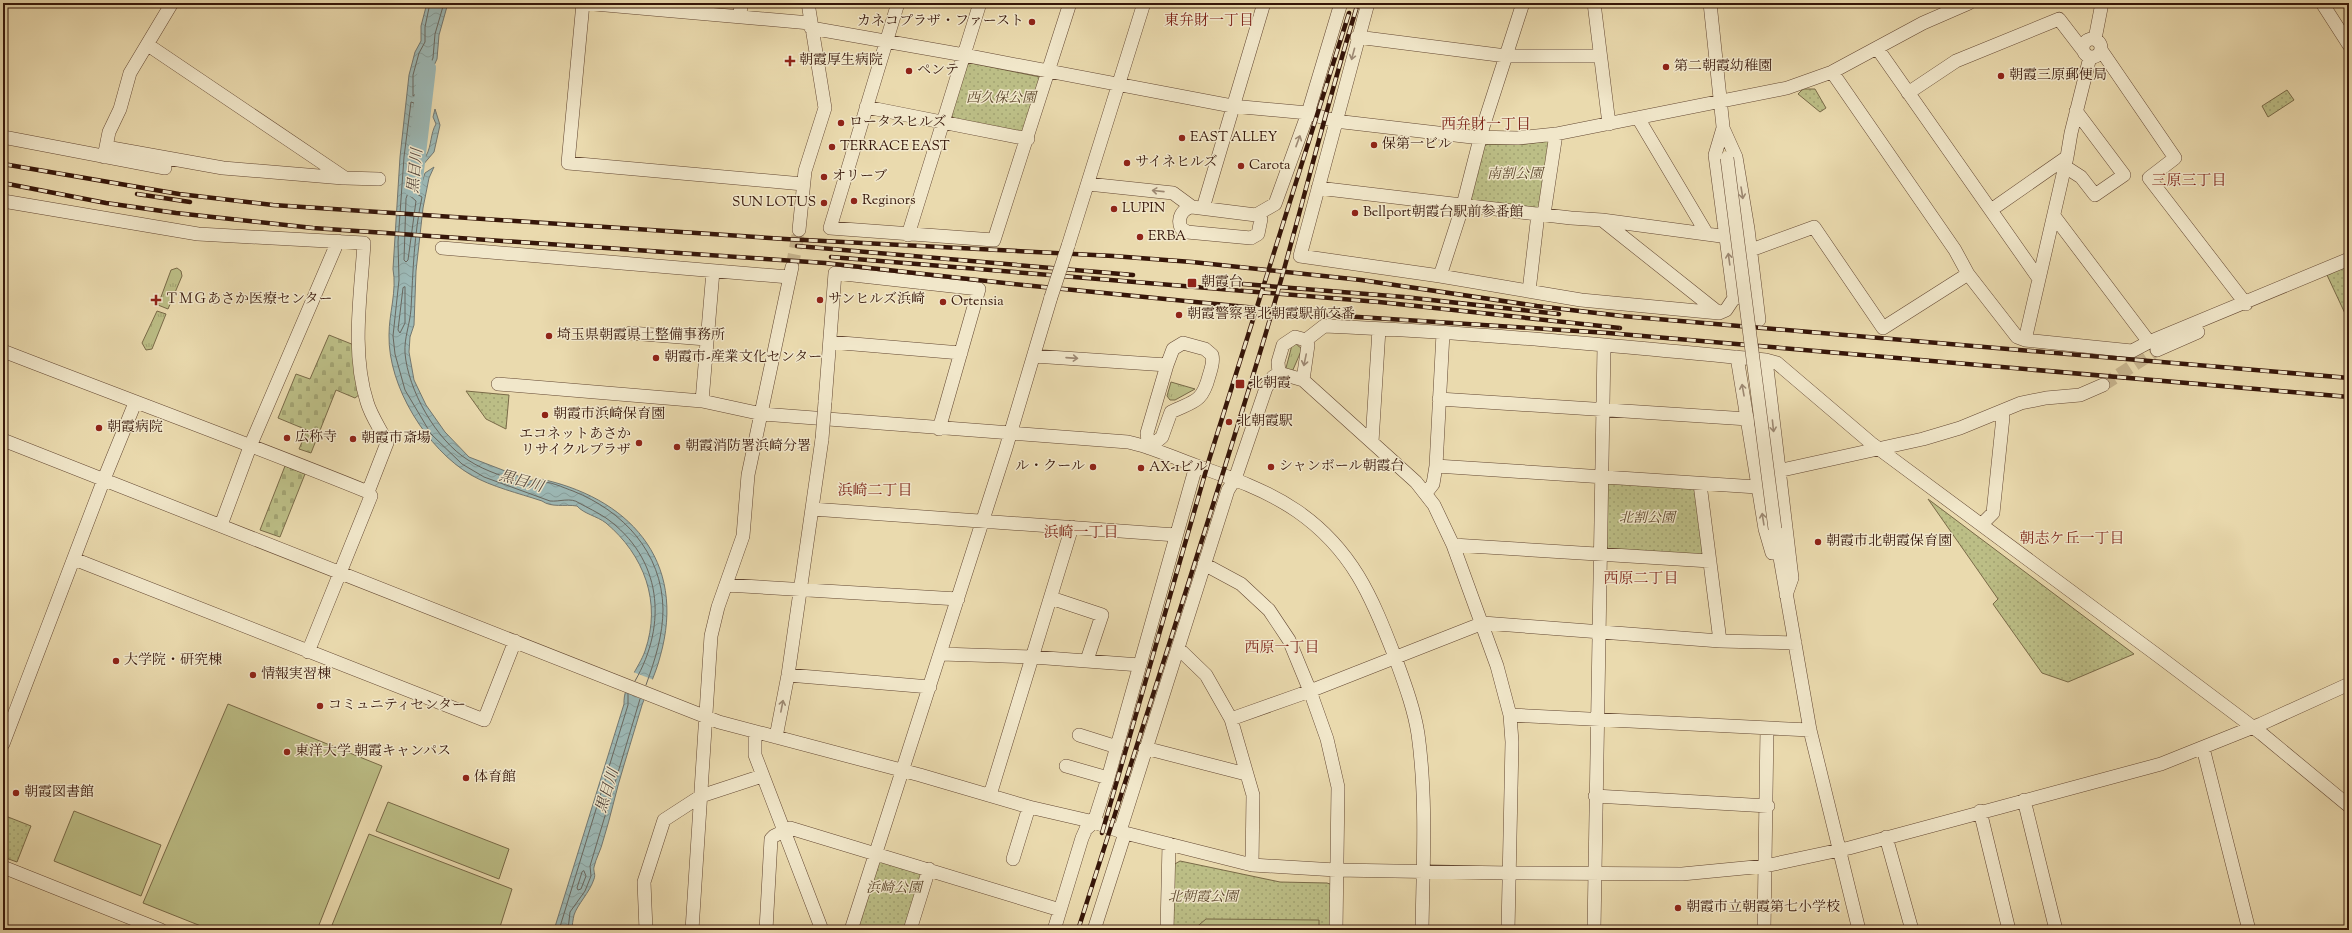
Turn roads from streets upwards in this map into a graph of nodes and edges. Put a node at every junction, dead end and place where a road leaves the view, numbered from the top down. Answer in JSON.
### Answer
{"nodes":[{"id":1,"x":172,"y":3,"type":"edge"},
{"id":2,"x":583,"y":3,"type":"edge"},
{"id":3,"x":741,"y":3,"type":"edge"},
{"id":4,"x":808,"y":3,"type":"edge"},
{"id":5,"x":898,"y":3,"type":"edge"},
{"id":6,"x":980,"y":3,"type":"edge"},
{"id":7,"x":1070,"y":3,"type":"edge"},
{"id":8,"x":1144,"y":3,"type":"edge"},
{"id":9,"x":1264,"y":3,"type":"edge"},
{"id":10,"x":1341,"y":3,"type":"edge"},
{"id":11,"x":1368,"y":3,"type":"edge"},
{"id":12,"x":1523,"y":3,"type":"edge"},
{"id":13,"x":1594,"y":3,"type":"edge"},
{"id":14,"x":1710,"y":3,"type":"edge"},
{"id":15,"x":1969,"y":3,"type":"edge"},
{"id":16,"x":2102,"y":3,"type":"edge"},
{"id":17,"x":2322,"y":3,"type":"edge"},
{"id":18,"x":740,"y":16,"type":"junction"},
{"id":19,"x":811,"y":25,"type":"junction"},
{"id":20,"x":1357,"y":37,"type":"junction"},
{"id":21,"x":887,"y":41,"type":"junction"},
{"id":22,"x":148,"y":45,"type":"junction"},
{"id":23,"x":2349,"y":45,"type":"edge"},
{"id":24,"x":1877,"y":48,"type":"junction"},
{"id":25,"x":2092,"y":49,"type":"junction"},
{"id":26,"x":964,"y":55,"type":"junction"},
{"id":27,"x":1506,"y":56,"type":"junction"},
{"id":28,"x":1600,"y":56,"type":"junction"},
{"id":29,"x":1049,"y":71,"type":"junction"},
{"id":30,"x":1832,"y":72,"type":"junction"},
{"id":31,"x":1119,"y":84,"type":"junction"},
{"id":32,"x":1908,"y":93,"type":"junction"},
{"id":33,"x":1719,"y":103,"type":"junction"},
{"id":34,"x":1232,"y":106,"type":"junction"},
{"id":35,"x":866,"y":107,"type":"junction"},
{"id":36,"x":2076,"y":112,"type":"junction"},
{"id":37,"x":1308,"y":113,"type":"junction"},
{"id":38,"x":1638,"y":118,"type":"junction"},
{"id":39,"x":1335,"y":121,"type":"junction"},
{"id":40,"x":943,"y":122,"type":"junction"},
{"id":41,"x":1609,"y":124,"type":"junction"},
{"id":42,"x":1723,"y":128,"type":"junction"},
{"id":43,"x":1556,"y":134,"type":"junction"},
{"id":44,"x":3,"y":137,"type":"edge"},
{"id":45,"x":1481,"y":137,"type":"junction"},
{"id":46,"x":1028,"y":139,"type":"junction"},
{"id":47,"x":105,"y":152,"type":"junction"},
{"id":48,"x":2066,"y":162,"type":"junction"},
{"id":49,"x":165,"y":168,"type":"dead end"},
{"id":50,"x":345,"y":178,"type":"junction"},
{"id":51,"x":379,"y":179,"type":"dead end"},
{"id":52,"x":803,"y":184,"type":"junction"},
{"id":53,"x":1088,"y":184,"type":"junction"},
{"id":54,"x":1318,"y":188,"type":"junction"},
{"id":55,"x":3,"y":201,"type":"edge"},
{"id":56,"x":1463,"y":205,"type":"junction"},
{"id":57,"x":1198,"y":208,"type":"junction"},
{"id":58,"x":1991,"y":210,"type":"junction"},
{"id":59,"x":1541,"y":214,"type":"junction"},
{"id":60,"x":1256,"y":216,"type":"junction"},
{"id":61,"x":2054,"y":216,"type":"junction"},
{"id":62,"x":1602,"y":220,"type":"junction"},
{"id":63,"x":1748,"y":229,"type":"junction"},
{"id":64,"x":799,"y":230,"type":"tunnel mouth"},
{"id":65,"x":1707,"y":234,"type":"junction"},
{"id":66,"x":908,"y":235,"type":"junction"},
{"id":67,"x":1726,"y":236,"type":"junction"},
{"id":68,"x":338,"y":241,"type":"junction"},
{"id":69,"x":442,"y":248,"type":"dead end"},
{"id":70,"x":1750,"y":250,"type":"junction"},
{"id":71,"x":2349,"y":259,"type":"edge"},
{"id":72,"x":713,"y":270,"type":"junction"},
{"id":73,"x":1968,"y":274,"type":"junction"},
{"id":74,"x":1440,"y":276,"type":"junction"},
{"id":75,"x":2039,"y":279,"type":"junction"},
{"id":76,"x":1529,"y":290,"type":"junction"},
{"id":77,"x":1756,"y":296,"type":"junction"},
{"id":78,"x":1734,"y":298,"type":"junction"},
{"id":79,"x":2246,"y":304,"type":"junction"},
{"id":80,"x":1719,"y":313,"type":"junction"},
{"id":81,"x":1758,"y":320,"type":"dead end"},
{"id":82,"x":1379,"y":329,"type":"junction"},
{"id":83,"x":630,"y":333,"type":"dead end"},
{"id":84,"x":1443,"y":333,"type":"junction"},
{"id":85,"x":706,"y":339,"type":"junction"},
{"id":86,"x":1306,"y":340,"type":"junction"},
{"id":87,"x":2025,"y":340,"type":"junction"},
{"id":88,"x":830,"y":342,"type":"junction"},
{"id":89,"x":1604,"y":346,"type":"junction"},
{"id":90,"x":2153,"y":346,"type":"junction"},
{"id":91,"x":3,"y":351,"type":"edge"},
{"id":92,"x":961,"y":353,"type":"junction"},
{"id":93,"x":1034,"y":356,"type":"junction"},
{"id":94,"x":1737,"y":357,"type":"junction"},
{"id":95,"x":1766,"y":360,"type":"junction"},
{"id":96,"x":1167,"y":365,"type":"junction"},
{"id":97,"x":1279,"y":373,"type":"junction"},
{"id":98,"x":1303,"y":380,"type":"junction"},
{"id":99,"x":498,"y":384,"type":"dead end"},
{"id":100,"x":2103,"y":384,"type":"tunnel mouth"},
{"id":101,"x":1158,"y":397,"type":"junction"},
{"id":102,"x":1439,"y":399,"type":"junction"},
{"id":103,"x":702,"y":401,"type":"junction"},
{"id":104,"x":136,"y":403,"type":"junction"},
{"id":105,"x":1602,"y":409,"type":"junction"},
{"id":106,"x":1170,"y":412,"type":"junction"},
{"id":107,"x":2002,"y":412,"type":"junction"},
{"id":108,"x":762,"y":414,"type":"junction"},
{"id":109,"x":1748,"y":419,"type":"junction"},
{"id":110,"x":939,"y":429,"type":"junction"},
{"id":111,"x":1011,"y":432,"type":"junction"},
{"id":112,"x":3,"y":440,"type":"edge"},
{"id":113,"x":1372,"y":442,"type":"junction"},
{"id":114,"x":251,"y":444,"type":"junction"},
{"id":115,"x":1149,"y":448,"type":"junction"},
{"id":116,"x":1879,"y":449,"type":"junction"},
{"id":117,"x":1196,"y":466,"type":"junction"},
{"id":118,"x":1436,"y":466,"type":"junction"},
{"id":119,"x":1778,"y":470,"type":"junction"},
{"id":120,"x":1601,"y":478,"type":"junction"},
{"id":121,"x":104,"y":479,"type":"junction"},
{"id":122,"x":1236,"y":479,"type":"junction"},
{"id":123,"x":1700,"y":484,"type":"junction"},
{"id":124,"x":1757,"y":487,"type":"junction"},
{"id":125,"x":368,"y":492,"type":"junction"},
{"id":126,"x":1426,"y":493,"type":"junction"},
{"id":127,"x":812,"y":509,"type":"junction"},
{"id":128,"x":983,"y":521,"type":"junction"},
{"id":129,"x":1982,"y":524,"type":"junction"},
{"id":130,"x":221,"y":525,"type":"junction"},
{"id":131,"x":1072,"y":527,"type":"junction"},
{"id":132,"x":1176,"y":535,"type":"junction"},
{"id":133,"x":1453,"y":545,"type":"junction"},
{"id":134,"x":1600,"y":553,"type":"junction"},
{"id":135,"x":74,"y":559,"type":"junction"},
{"id":136,"x":1710,"y":561,"type":"junction"},
{"id":137,"x":1204,"y":564,"type":"junction"},
{"id":138,"x":340,"y":571,"type":"junction"},
{"id":139,"x":726,"y":585,"type":"junction"},
{"id":140,"x":801,"y":591,"type":"junction"},
{"id":141,"x":1786,"y":596,"type":"junction"},
{"id":142,"x":1051,"y":598,"type":"junction"},
{"id":143,"x":958,"y":599,"type":"junction"},
{"id":144,"x":1483,"y":623,"type":"junction"},
{"id":145,"x":1599,"y":632,"type":"junction"},
{"id":146,"x":515,"y":641,"type":"junction"},
{"id":147,"x":1720,"y":641,"type":"junction"},
{"id":148,"x":1795,"y":643,"type":"junction"},
{"id":149,"x":1178,"y":648,"type":"junction"},
{"id":150,"x":308,"y":652,"type":"junction"},
{"id":151,"x":941,"y":654,"type":"junction"},
{"id":152,"x":1033,"y":656,"type":"junction"},
{"id":153,"x":1395,"y":657,"type":"junction"},
{"id":154,"x":1087,"y":660,"type":"junction"},
{"id":155,"x":1140,"y":665,"type":"junction"},
{"id":156,"x":788,"y":675,"type":"junction"},
{"id":157,"x":2349,"y":684,"type":"edge"},
{"id":158,"x":930,"y":687,"type":"junction"},
{"id":159,"x":1310,"y":691,"type":"junction"},
{"id":160,"x":1510,"y":715,"type":"junction"},
{"id":161,"x":706,"y":717,"type":"junction"},
{"id":162,"x":1597,"y":717,"type":"junction"},
{"id":163,"x":1231,"y":719,"type":"junction"},
{"id":164,"x":1767,"y":728,"type":"junction"},
{"id":165,"x":2253,"y":728,"type":"junction"},
{"id":166,"x":1810,"y":730,"type":"junction"},
{"id":167,"x":755,"y":732,"type":"junction"},
{"id":168,"x":1078,"y":735,"type":"dead end"},
{"id":169,"x":776,"y":737,"type":"junction"},
{"id":170,"x":3,"y":744,"type":"edge"},
{"id":171,"x":1118,"y":747,"type":"junction"},
{"id":172,"x":1146,"y":748,"type":"junction"},
{"id":173,"x":2203,"y":748,"type":"junction"},
{"id":174,"x":1066,"y":766,"type":"dead end"},
{"id":175,"x":903,"y":770,"type":"junction"},
{"id":176,"x":1246,"y":774,"type":"junction"},
{"id":177,"x":762,"y":776,"type":"junction"},
{"id":178,"x":1108,"y":778,"type":"junction"},
{"id":179,"x":990,"y":795,"type":"junction"},
{"id":180,"x":701,"y":796,"type":"junction"},
{"id":181,"x":1595,"y":796,"type":"junction"},
{"id":182,"x":2024,"y":800,"type":"junction"},
{"id":183,"x":1768,"y":806,"type":"junction"},
{"id":184,"x":2349,"y":806,"type":"edge"},
{"id":185,"x":1029,"y":807,"type":"junction"},
{"id":186,"x":1980,"y":811,"type":"junction"},
{"id":187,"x":1094,"y":822,"type":"junction"},
{"id":188,"x":784,"y":831,"type":"junction"},
{"id":189,"x":1123,"y":832,"type":"junction"},
{"id":190,"x":1886,"y":837,"type":"junction"},
{"id":191,"x":1169,"y":844,"type":"junction"},
{"id":192,"x":1838,"y":850,"type":"junction"},
{"id":193,"x":876,"y":854,"type":"junction"},
{"id":194,"x":1013,"y":860,"type":"dead end"},
{"id":195,"x":1252,"y":865,"type":"junction"},
{"id":196,"x":1765,"y":866,"type":"junction"},
{"id":197,"x":3,"y":867,"type":"edge"},
{"id":198,"x":930,"y":869,"type":"junction"},
{"id":199,"x":1336,"y":870,"type":"junction"},
{"id":200,"x":1423,"y":871,"type":"junction"},
{"id":201,"x":1510,"y":873,"type":"junction"},
{"id":202,"x":1595,"y":873,"type":"junction"},
{"id":203,"x":1060,"y":910,"type":"junction"},
{"id":204,"x":161,"y":930,"type":"edge"},
{"id":205,"x":646,"y":930,"type":"edge"},
{"id":206,"x":692,"y":930,"type":"edge"},
{"id":207,"x":766,"y":930,"type":"edge"},
{"id":208,"x":822,"y":930,"type":"edge"},
{"id":209,"x":852,"y":930,"type":"edge"},
{"id":210,"x":910,"y":930,"type":"edge"},
{"id":211,"x":1054,"y":930,"type":"edge"},
{"id":212,"x":1094,"y":930,"type":"edge"},
{"id":213,"x":1167,"y":930,"type":"edge"},
{"id":214,"x":1336,"y":930,"type":"edge"},
{"id":215,"x":1422,"y":930,"type":"edge"},
{"id":216,"x":1508,"y":930,"type":"edge"},
{"id":217,"x":1594,"y":930,"type":"edge"},
{"id":218,"x":1764,"y":930,"type":"edge"},
{"id":219,"x":1859,"y":930,"type":"edge"},
{"id":220,"x":1912,"y":930,"type":"edge"},
{"id":221,"x":2009,"y":930,"type":"edge"},
{"id":222,"x":2056,"y":930,"type":"edge"},
{"id":223,"x":2249,"y":930,"type":"edge"}],
"edges":[{"from":1,"to":22,"type":"street"},
{"from":2,"to":18,"type":"street"},
{"from":2,"to":52,"type":"street"},
{"from":3,"to":18,"type":"street"},
{"from":4,"to":19,"type":"street"},
{"from":5,"to":21,"type":"street"},
{"from":6,"to":26,"type":"street"},
{"from":7,"to":29,"type":"street"},
{"from":8,"to":31,"type":"street"},
{"from":9,"to":34,"type":"street"},
{"from":10,"to":37,"type":"street"},
{"from":11,"to":20,"type":"street"},
{"from":12,"to":27,"type":"street"},
{"from":13,"to":28,"type":"street"},
{"from":14,"to":33,"type":"street"},
{"from":15,"to":24,"type":"street"},
{"from":16,"to":25,"type":"street"},
{"from":17,"to":23,"type":"street"},
{"from":18,"to":19,"type":"street"},
{"from":19,"to":21,"type":"street"},
{"from":19,"to":52,"type":"street"},
{"from":20,"to":27,"type":"street"},
{"from":20,"to":39,"type":"street","one_way":true},
{"from":21,"to":26,"type":"street"},
{"from":21,"to":35,"type":"street"},
{"from":22,"to":47,"type":"street"},
{"from":22,"to":50,"type":"street"},
{"from":24,"to":30,"type":"street"},
{"from":24,"to":32,"type":"street"},
{"from":25,"to":32,"type":"street"},
{"from":25,"to":36,"type":"street"},
{"from":25,"to":79,"type":"street"},
{"from":26,"to":29,"type":"street"},
{"from":26,"to":40,"type":"street"},
{"from":27,"to":28,"type":"street"},
{"from":27,"to":45,"type":"street"},
{"from":28,"to":41,"type":"street"},
{"from":29,"to":31,"type":"street"},
{"from":29,"to":46,"type":"street"},
{"from":30,"to":33,"type":"street"},
{"from":30,"to":73,"type":"street"},
{"from":31,"to":34,"type":"street"},
{"from":31,"to":53,"type":"street"},
{"from":32,"to":58,"type":"street"},
{"from":33,"to":38,"type":"street"},
{"from":33,"to":42,"type":"street"},
{"from":34,"to":37,"type":"street"},
{"from":34,"to":57,"type":"street"},
{"from":35,"to":40,"type":"street"},
{"from":35,"to":66,"type":"street"},
{"from":36,"to":48,"type":"street"},
{"from":36,"to":48,"type":"street"},
{"from":37,"to":39,"type":"street"},
{"from":60,"to":37,"type":"street","one_way":true},
{"from":38,"to":41,"type":"street"},
{"from":38,"to":65,"type":"street"},
{"from":39,"to":45,"type":"street"},
{"from":39,"to":54,"type":"street"},
{"from":40,"to":46,"type":"street"},
{"from":40,"to":66,"type":"street"},
{"from":41,"to":43,"type":"street"},
{"from":42,"to":63,"type":"street","one_way":true},
{"from":42,"to":67,"type":"street"},
{"from":42,"to":141,"type":"street","bridge":true},
{"from":43,"to":45,"type":"street"},
{"from":43,"to":59,"type":"street"},
{"from":44,"to":47,"type":"street"},
{"from":45,"to":56,"type":"street"},
{"from":46,"to":66,"type":"street"},
{"from":47,"to":49,"type":"street"},
{"from":47,"to":50,"type":"street"},
{"from":48,"to":58,"type":"street"},
{"from":48,"to":61,"type":"street"},
{"from":50,"to":51,"type":"street"},
{"from":52,"to":64,"type":"street"},
{"from":57,"to":53,"type":"street","one_way":true},
{"from":53,"to":93,"type":"street","bridge":true},
{"from":54,"to":56,"type":"street"},
{"from":54,"to":74,"type":"street"},
{"from":55,"to":68,"type":"street"},
{"from":56,"to":59,"type":"street"},
{"from":56,"to":74,"type":"street"},
{"from":57,"to":60,"type":"street"},
{"from":57,"to":60,"type":"street"},
{"from":58,"to":75,"type":"street"},
{"from":59,"to":62,"type":"street"},
{"from":59,"to":76,"type":"street"},
{"from":61,"to":75,"type":"street"},
{"from":61,"to":90,"type":"street"},
{"from":62,"to":65,"type":"street"},
{"from":62,"to":80,"type":"street"},
{"from":63,"to":67,"type":"street"},
{"from":63,"to":70,"type":"street"},
{"from":65,"to":67,"type":"street"},
{"from":78,"to":67,"type":"street","one_way":true},
{"from":68,"to":114,"type":"street"},
{"from":68,"to":125,"type":"street"},
{"from":69,"to":72,"type":"street"},
{"from":70,"to":73,"type":"street"},
{"from":70,"to":77,"type":"street"},
{"from":71,"to":79,"type":"street"},
{"from":72,"to":85,"type":"street"},
{"from":72,"to":108,"type":"street"},
{"from":73,"to":87,"type":"street"},
{"from":74,"to":76,"type":"street"},
{"from":75,"to":87,"type":"street"},
{"from":76,"to":80,"type":"street"},
{"from":77,"to":78,"type":"street"},
{"from":77,"to":81,"type":"street"},
{"from":78,"to":80,"type":"street"},
{"from":79,"to":90,"type":"street"},
{"from":82,"to":84,"type":"street"},
{"from":82,"to":86,"type":"street"},
{"from":82,"to":113,"type":"street"},
{"from":83,"to":85,"type":"street"},
{"from":84,"to":89,"type":"street"},
{"from":84,"to":102,"type":"street"},
{"from":85,"to":103,"type":"street"},
{"from":86,"to":97,"type":"street"},
{"from":86,"to":98,"type":"street","one_way":true},
{"from":87,"to":90,"type":"street"},
{"from":88,"to":92,"type":"street"},
{"from":88,"to":92,"type":"street"},
{"from":88,"to":127,"type":"street","bridge":true},
{"from":89,"to":94,"type":"street"},
{"from":89,"to":105,"type":"street"},
{"from":91,"to":104,"type":"street"},
{"from":92,"to":110,"type":"street"},
{"from":93,"to":96,"type":"street","one_way":true},
{"from":93,"to":111,"type":"street"},
{"from":94,"to":95,"type":"street"},
{"from":109,"to":94,"type":"street","one_way":true},
{"from":95,"to":116,"type":"street"},
{"from":95,"to":119,"type":"street","one_way":true},
{"from":96,"to":101,"type":"street"},
{"from":96,"to":106,"type":"street"},
{"from":97,"to":98,"type":"street"},
{"from":97,"to":122,"type":"street"},
{"from":98,"to":113,"type":"street"},
{"from":99,"to":103,"type":"street"},
{"from":100,"to":107,"type":"street"},
{"from":101,"to":106,"type":"street"},
{"from":101,"to":115,"type":"street"},
{"from":102,"to":105,"type":"street"},
{"from":102,"to":118,"type":"street"},
{"from":103,"to":108,"type":"street"},
{"from":104,"to":114,"type":"street"},
{"from":104,"to":121,"type":"street"},
{"from":105,"to":109,"type":"street"},
{"from":105,"to":120,"type":"street"},
{"from":106,"to":115,"type":"street"},
{"from":107,"to":116,"type":"street"},
{"from":107,"to":129,"type":"street"},
{"from":108,"to":110,"type":"street"},
{"from":108,"to":139,"type":"street"},
{"from":109,"to":124,"type":"street"},
{"from":110,"to":111,"type":"street"},
{"from":111,"to":115,"type":"street"},
{"from":111,"to":128,"type":"street"},
{"from":112,"to":121,"type":"street"},
{"from":113,"to":126,"type":"street"},
{"from":114,"to":125,"type":"street"},
{"from":114,"to":130,"type":"street"},
{"from":115,"to":117,"type":"street"},
{"from":116,"to":119,"type":"street"},
{"from":116,"to":129,"type":"street"},
{"from":117,"to":122,"type":"street"},
{"from":117,"to":132,"type":"street"},
{"from":118,"to":120,"type":"street"},
{"from":118,"to":126,"type":"street"},
{"from":119,"to":141,"type":"street"},
{"from":120,"to":123,"type":"street"},
{"from":120,"to":134,"type":"street"},
{"from":121,"to":130,"type":"street"},
{"from":121,"to":135,"type":"street"},
{"from":122,"to":137,"type":"street"},
{"from":122,"to":153,"type":"street"},
{"from":123,"to":124,"type":"street"},
{"from":123,"to":136,"type":"street"},
{"from":141,"to":124,"type":"street","one_way":true},
{"from":125,"to":138,"type":"street"},
{"from":126,"to":133,"type":"street"},
{"from":127,"to":128,"type":"street"},
{"from":127,"to":140,"type":"street"},
{"from":128,"to":131,"type":"street"},
{"from":128,"to":143,"type":"street"},
{"from":129,"to":165,"type":"street"},
{"from":130,"to":138,"type":"street"},
{"from":131,"to":132,"type":"street"},
{"from":131,"to":142,"type":"street"},
{"from":132,"to":155,"type":"street"},
{"from":133,"to":134,"type":"street"},
{"from":133,"to":144,"type":"street"},
{"from":134,"to":136,"type":"street"},
{"from":134,"to":145,"type":"street"},
{"from":135,"to":150,"type":"street"},
{"from":135,"to":170,"type":"street"},
{"from":136,"to":147,"type":"street"},
{"from":137,"to":149,"type":"street"},
{"from":137,"to":159,"type":"street"},
{"from":138,"to":146,"type":"street"},
{"from":138,"to":150,"type":"street"},
{"from":139,"to":140,"type":"street"},
{"from":139,"to":161,"type":"street"},
{"from":140,"to":143,"type":"street"},
{"from":140,"to":156,"type":"street"},
{"from":141,"to":148,"type":"street"},
{"from":142,"to":152,"type":"street"},
{"from":142,"to":154,"type":"street"},
{"from":143,"to":151,"type":"street"},
{"from":144,"to":145,"type":"street"},
{"from":144,"to":153,"type":"street"},
{"from":144,"to":160,"type":"street"},
{"from":145,"to":147,"type":"street"},
{"from":145,"to":162,"type":"street"},
{"from":146,"to":150,"type":"street"},
{"from":146,"to":161,"type":"street"},
{"from":147,"to":148,"type":"street"},
{"from":148,"to":166,"type":"street"},
{"from":149,"to":163,"type":"street"},
{"from":149,"to":172,"type":"street"},
{"from":151,"to":152,"type":"street"},
{"from":151,"to":158,"type":"street"},
{"from":152,"to":154,"type":"street"},
{"from":152,"to":179,"type":"street"},
{"from":153,"to":159,"type":"street"},
{"from":153,"to":200,"type":"street"},
{"from":154,"to":155,"type":"street"},
{"from":155,"to":171,"type":"street"},
{"from":156,"to":158,"type":"street"},
{"from":169,"to":156,"type":"street","one_way":true},
{"from":157,"to":165,"type":"street"},
{"from":158,"to":175,"type":"street"},
{"from":159,"to":163,"type":"street"},
{"from":159,"to":199,"type":"street"},
{"from":160,"to":162,"type":"street"},
{"from":160,"to":201,"type":"street"},
{"from":161,"to":167,"type":"street"},
{"from":161,"to":180,"type":"street"},
{"from":162,"to":164,"type":"street"},
{"from":162,"to":181,"type":"street"},
{"from":163,"to":176,"type":"street"},
{"from":164,"to":166,"type":"street"},
{"from":164,"to":183,"type":"street"},
{"from":165,"to":173,"type":"street"},
{"from":165,"to":184,"type":"street"},
{"from":166,"to":192,"type":"street"},
{"from":167,"to":169,"type":"street"},
{"from":167,"to":177,"type":"street"},
{"from":168,"to":171,"type":"street"},
{"from":169,"to":175,"type":"street"},
{"from":171,"to":178,"type":"street"},
{"from":172,"to":176,"type":"street"},
{"from":172,"to":189,"type":"street"},
{"from":173,"to":182,"type":"street"},
{"from":173,"to":223,"type":"street"},
{"from":174,"to":178,"type":"street"},
{"from":175,"to":179,"type":"street"},
{"from":175,"to":193,"type":"street"},
{"from":176,"to":195,"type":"street"},
{"from":177,"to":180,"type":"street"},
{"from":177,"to":188,"type":"street"},
{"from":178,"to":187,"type":"street"},
{"from":179,"to":185,"type":"street"},
{"from":180,"to":205,"type":"street"},
{"from":180,"to":206,"type":"street"},
{"from":181,"to":183,"type":"street"},
{"from":181,"to":202,"type":"street"},
{"from":182,"to":186,"type":"street"},
{"from":182,"to":222,"type":"street"},
{"from":183,"to":196,"type":"street"},
{"from":185,"to":187,"type":"street"},
{"from":185,"to":194,"type":"street"},
{"from":186,"to":190,"type":"street"},
{"from":186,"to":221,"type":"street"},
{"from":187,"to":189,"type":"street"},
{"from":187,"to":203,"type":"street"},
{"from":188,"to":193,"type":"street"},
{"from":188,"to":207,"type":"street"},
{"from":188,"to":208,"type":"street"},
{"from":189,"to":191,"type":"street"},
{"from":189,"to":212,"type":"street"},
{"from":190,"to":192,"type":"street"},
{"from":190,"to":220,"type":"street"},
{"from":191,"to":195,"type":"street"},
{"from":191,"to":213,"type":"street"},
{"from":192,"to":196,"type":"street"},
{"from":192,"to":219,"type":"street"},
{"from":193,"to":198,"type":"street"},
{"from":193,"to":209,"type":"street"},
{"from":195,"to":199,"type":"street"},
{"from":196,"to":202,"type":"street"},
{"from":196,"to":218,"type":"street"},
{"from":197,"to":204,"type":"street"},
{"from":198,"to":203,"type":"street"},
{"from":198,"to":210,"type":"street"},
{"from":199,"to":200,"type":"street"},
{"from":199,"to":214,"type":"street"},
{"from":200,"to":201,"type":"street"},
{"from":200,"to":215,"type":"street"},
{"from":201,"to":202,"type":"street"},
{"from":201,"to":216,"type":"street"},
{"from":202,"to":217,"type":"street"},
{"from":203,"to":211,"type":"street"}]}
